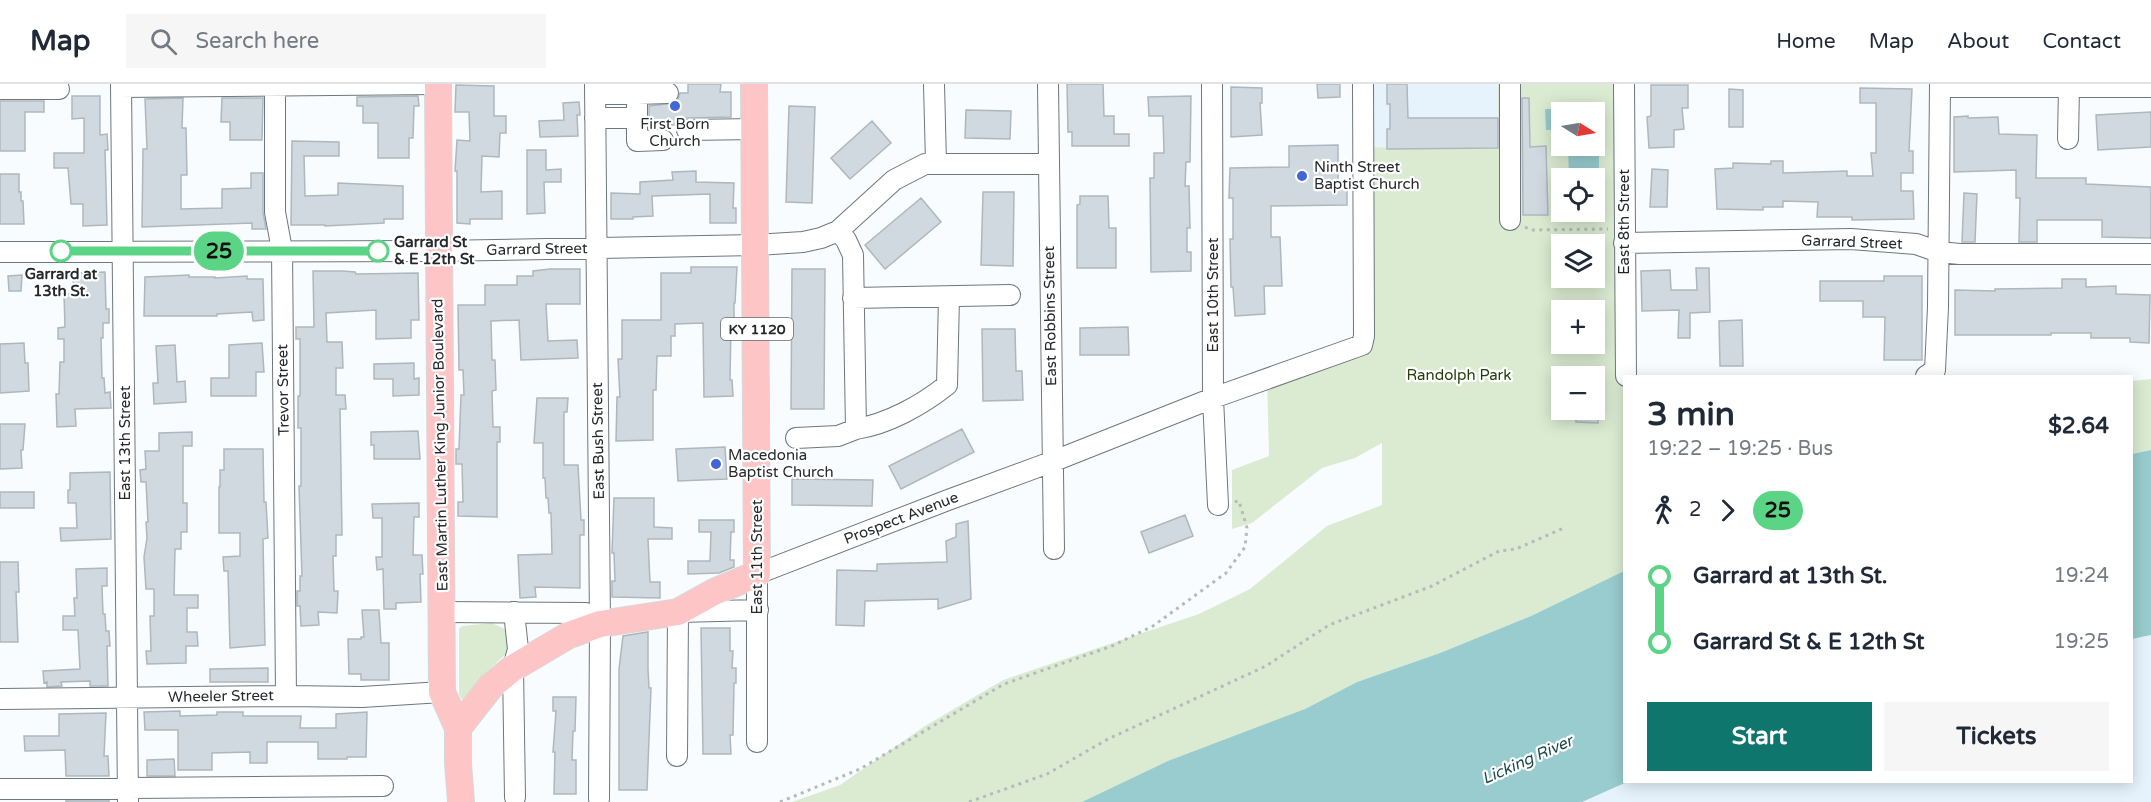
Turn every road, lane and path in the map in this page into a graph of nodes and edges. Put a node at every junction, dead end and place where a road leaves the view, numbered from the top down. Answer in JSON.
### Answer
{"nodes":[{"id":1,"x":438,"y":84,"type":"edge"},
{"id":2,"x":754,"y":84,"type":"edge"},
{"id":3,"x":934,"y":84,"type":"edge"},
{"id":4,"x":1048,"y":84,"type":"edge"},
{"id":5,"x":1212,"y":84,"type":"edge"},
{"id":6,"x":1363,"y":84,"type":"edge"},
{"id":7,"x":1510,"y":84,"type":"edge"},
{"id":8,"x":1624,"y":84,"type":"edge"},
{"id":9,"x":275,"y":85,"type":"edge"},
{"id":10,"x":121,"y":86,"type":"edge"},
{"id":11,"x":1940,"y":86,"type":"edge"},
{"id":12,"x":2069,"y":87,"type":"junction"},
{"id":13,"x":2151,"y":87,"type":"edge"},
{"id":14,"x":0,"y":89,"type":"edge"},
{"id":15,"x":59,"y":89,"type":"dead end"},
{"id":16,"x":595,"y":89,"type":"edge"},
{"id":17,"x":668,"y":93,"type":"dead end"},
{"id":18,"x":637,"y":94,"type":"junction"},
{"id":19,"x":638,"y":117,"type":"junction"},
{"id":20,"x":595,"y":118,"type":"junction"},
{"id":21,"x":755,"y":129,"type":"junction"},
{"id":22,"x":687,"y":130,"type":"dead end"},
{"id":23,"x":2068,"y":139,"type":"dead end"},
{"id":24,"x":663,"y":140,"type":"dead end"},
{"id":25,"x":936,"y":163,"type":"junction"},
{"id":26,"x":1049,"y":164,"type":"junction"},
{"id":27,"x":1510,"y":220,"type":"joint"},
{"id":28,"x":838,"y":231,"type":"junction"},
{"id":29,"x":1624,"y":236,"type":"junction"},
{"id":30,"x":756,"y":245,"type":"junction"},
{"id":31,"x":596,"y":248,"type":"junction"},
{"id":32,"x":282,"y":250,"type":"junction"},
{"id":33,"x":123,"y":251,"type":"junction"},
{"id":34,"x":437,"y":251,"type":"junction"},
{"id":35,"x":0,"y":252,"type":"edge"},
{"id":36,"x":1939,"y":252,"type":"junction"},
{"id":37,"x":2151,"y":254,"type":"edge"},
{"id":38,"x":1010,"y":295,"type":"dead end"},
{"id":39,"x":949,"y":297,"type":"junction"},
{"id":40,"x":853,"y":298,"type":"junction"},
{"id":41,"x":1625,"y":368,"type":"edge"},
{"id":42,"x":1930,"y":373,"type":"edge"},
{"id":43,"x":1213,"y":398,"type":"junction"},
{"id":44,"x":856,"y":429,"type":"junction"},
{"id":45,"x":796,"y":438,"type":"dead end"},
{"id":46,"x":1054,"y":461,"type":"junction"},
{"id":47,"x":1218,"y":505,"type":"joint"},
{"id":48,"x":1566,"y":527,"type":"dead end"},
{"id":49,"x":1054,"y":549,"type":"dead end"},
{"id":50,"x":758,"y":574,"type":"junction"},
{"id":51,"x":758,"y":610,"type":"junction"},
{"id":52,"x":442,"y":612,"type":"junction"},
{"id":53,"x":514,"y":612,"type":"junction"},
{"id":54,"x":678,"y":612,"type":"junction"},
{"id":55,"x":593,"y":618,"type":"junction"},
{"id":56,"x":513,"y":668,"type":"junction"},
{"id":57,"x":442,"y":692,"type":"junction"},
{"id":58,"x":286,"y":696,"type":"junction"},
{"id":59,"x":127,"y":698,"type":"junction"},
{"id":60,"x":0,"y":699,"type":"edge"},
{"id":61,"x":458,"y":728,"type":"junction"},
{"id":62,"x":757,"y":742,"type":"dead end"},
{"id":63,"x":677,"y":756,"type":"dead end"},
{"id":64,"x":383,"y":786,"type":"dead end"},
{"id":65,"x":0,"y":789,"type":"edge"},
{"id":66,"x":128,"y":795,"type":"edge"},
{"id":67,"x":515,"y":797,"type":"dead end"},
{"id":68,"x":599,"y":799,"type":"dead end"},
{"id":69,"x":461,"y":802,"type":"edge"},
{"id":70,"x":780,"y":802,"type":"edge"},
{"id":71,"x":969,"y":802,"type":"edge"}],
"edges":[{"from":1,"to":9,"type":"street"},
{"from":1,"to":34,"type":"main road","name":"East Martin Luther King Junior Boulevard"},
{"from":2,"to":21,"type":"main road","name":"East 11th Street","number":"KY 1120"},
{"from":3,"to":25,"type":"street"},
{"from":4,"to":26,"type":"street","name":"East Robbins Street"},
{"from":5,"to":43,"type":"street","name":"East 10th Street"},
{"from":6,"to":43,"type":"street","name":"Prospect Avenue"},
{"from":7,"to":27,"type":"street"},
{"from":8,"to":29,"type":"street","name":"East 8th Street"},
{"from":9,"to":10,"type":"street"},
{"from":9,"to":32,"type":"street","name":"Trevor Street"},
{"from":10,"to":33,"type":"street","name":"East 13th Street"},
{"from":11,"to":12,"type":"street"},
{"from":11,"to":36,"type":"street"},
{"from":12,"to":13,"type":"street"},
{"from":12,"to":23,"type":"street"},
{"from":14,"to":15,"type":"street"},
{"from":16,"to":18,"type":"street"},
{"from":16,"to":20,"type":"street","name":"East Bush Street"},
{"from":17,"to":18,"type":"street"},
{"from":18,"to":19,"type":"street"},
{"from":19,"to":20,"type":"street"},
{"from":19,"to":24,"type":"street"},
{"from":20,"to":31,"type":"street","name":"East Bush Street"},
{"from":21,"to":22,"type":"street"},
{"from":21,"to":30,"type":"main road","name":"East 11th Street","number":"KY 1120"},
{"from":25,"to":26,"type":"street","name":"Garrard Street"},
{"from":25,"to":28,"type":"street","name":"Garrard Street"},
{"from":26,"to":46,"type":"street","name":"East Robbins Street"},
{"from":27,"to":29,"type":"path"},
{"from":28,"to":30,"type":"street","name":"Garrard Street"},
{"from":28,"to":40,"type":"street"},
{"from":29,"to":36,"type":"street","name":"Garrard Street"},
{"from":29,"to":41,"type":"street","name":"East 8th Street"},
{"from":30,"to":31,"type":"street","name":"Garrard Street"},
{"from":30,"to":50,"type":"main road","name":"East 11th Street","number":"KY 1120"},
{"from":31,"to":34,"type":"street","name":"Garrard Street"},
{"from":31,"to":55,"type":"street","name":"East Bush Street"},
{"from":32,"to":33,"type":"street","name":"Garrard Street"},
{"from":32,"to":34,"type":"street","name":"Garrard Street"},
{"from":32,"to":58,"type":"street","name":"Trevor Street"},
{"from":33,"to":35,"type":"street","name":"Garrard Street"},
{"from":33,"to":59,"type":"street","name":"East 13th Street"},
{"from":34,"to":52,"type":"main road","name":"East Martin Luther King Junior Boulevard"},
{"from":36,"to":37,"type":"street","name":"Garrard Street"},
{"from":36,"to":42,"type":"street"},
{"from":38,"to":39,"type":"street"},
{"from":39,"to":40,"type":"street"},
{"from":39,"to":44,"type":"street"},
{"from":40,"to":44,"type":"street"},
{"from":43,"to":46,"type":"street","name":"Prospect Avenue"},
{"from":43,"to":47,"type":"street","name":"East 10th Street"},
{"from":44,"to":45,"type":"street"},
{"from":46,"to":49,"type":"street","name":"East Robbins Street"},
{"from":46,"to":50,"type":"street","name":"Prospect Avenue"},
{"from":47,"to":70,"type":"path"},
{"from":48,"to":71,"type":"path"},
{"from":50,"to":51,"type":"street","name":"East 11th Street"},
{"from":50,"to":54,"type":"main road","name":"Prospect Avenue"},
{"from":51,"to":54,"type":"street"},
{"from":51,"to":62,"type":"street","name":"East 11th Street"},
{"from":52,"to":53,"type":"street"},
{"from":52,"to":57,"type":"main road","name":"East Martin Luther King Junior Boulevard"},
{"from":53,"to":55,"type":"street"},
{"from":53,"to":56,"type":"street"},
{"from":54,"to":55,"type":"main road","name":"Prospect Avenue"},
{"from":54,"to":63,"type":"street"},
{"from":55,"to":56,"type":"main road","name":"Prospect Avenue"},
{"from":55,"to":68,"type":"street","name":"East Bush Street"},
{"from":56,"to":61,"type":"main road","name":"Prospect Avenue"},
{"from":56,"to":67,"type":"street"},
{"from":57,"to":58,"type":"street","name":"Wheeler Street"},
{"from":57,"to":61,"type":"main road","name":"East Martin Luther King Junior Boulevard"},
{"from":58,"to":59,"type":"street","name":"Wheeler Street"},
{"from":59,"to":60,"type":"street","name":"Wheeler Street"},
{"from":59,"to":66,"type":"street","name":"East 13th Street"},
{"from":61,"to":69,"type":"main road","name":"East Martin Luther King Junior Boulevard"},
{"from":64,"to":66,"type":"street"},
{"from":65,"to":66,"type":"street"}]}
